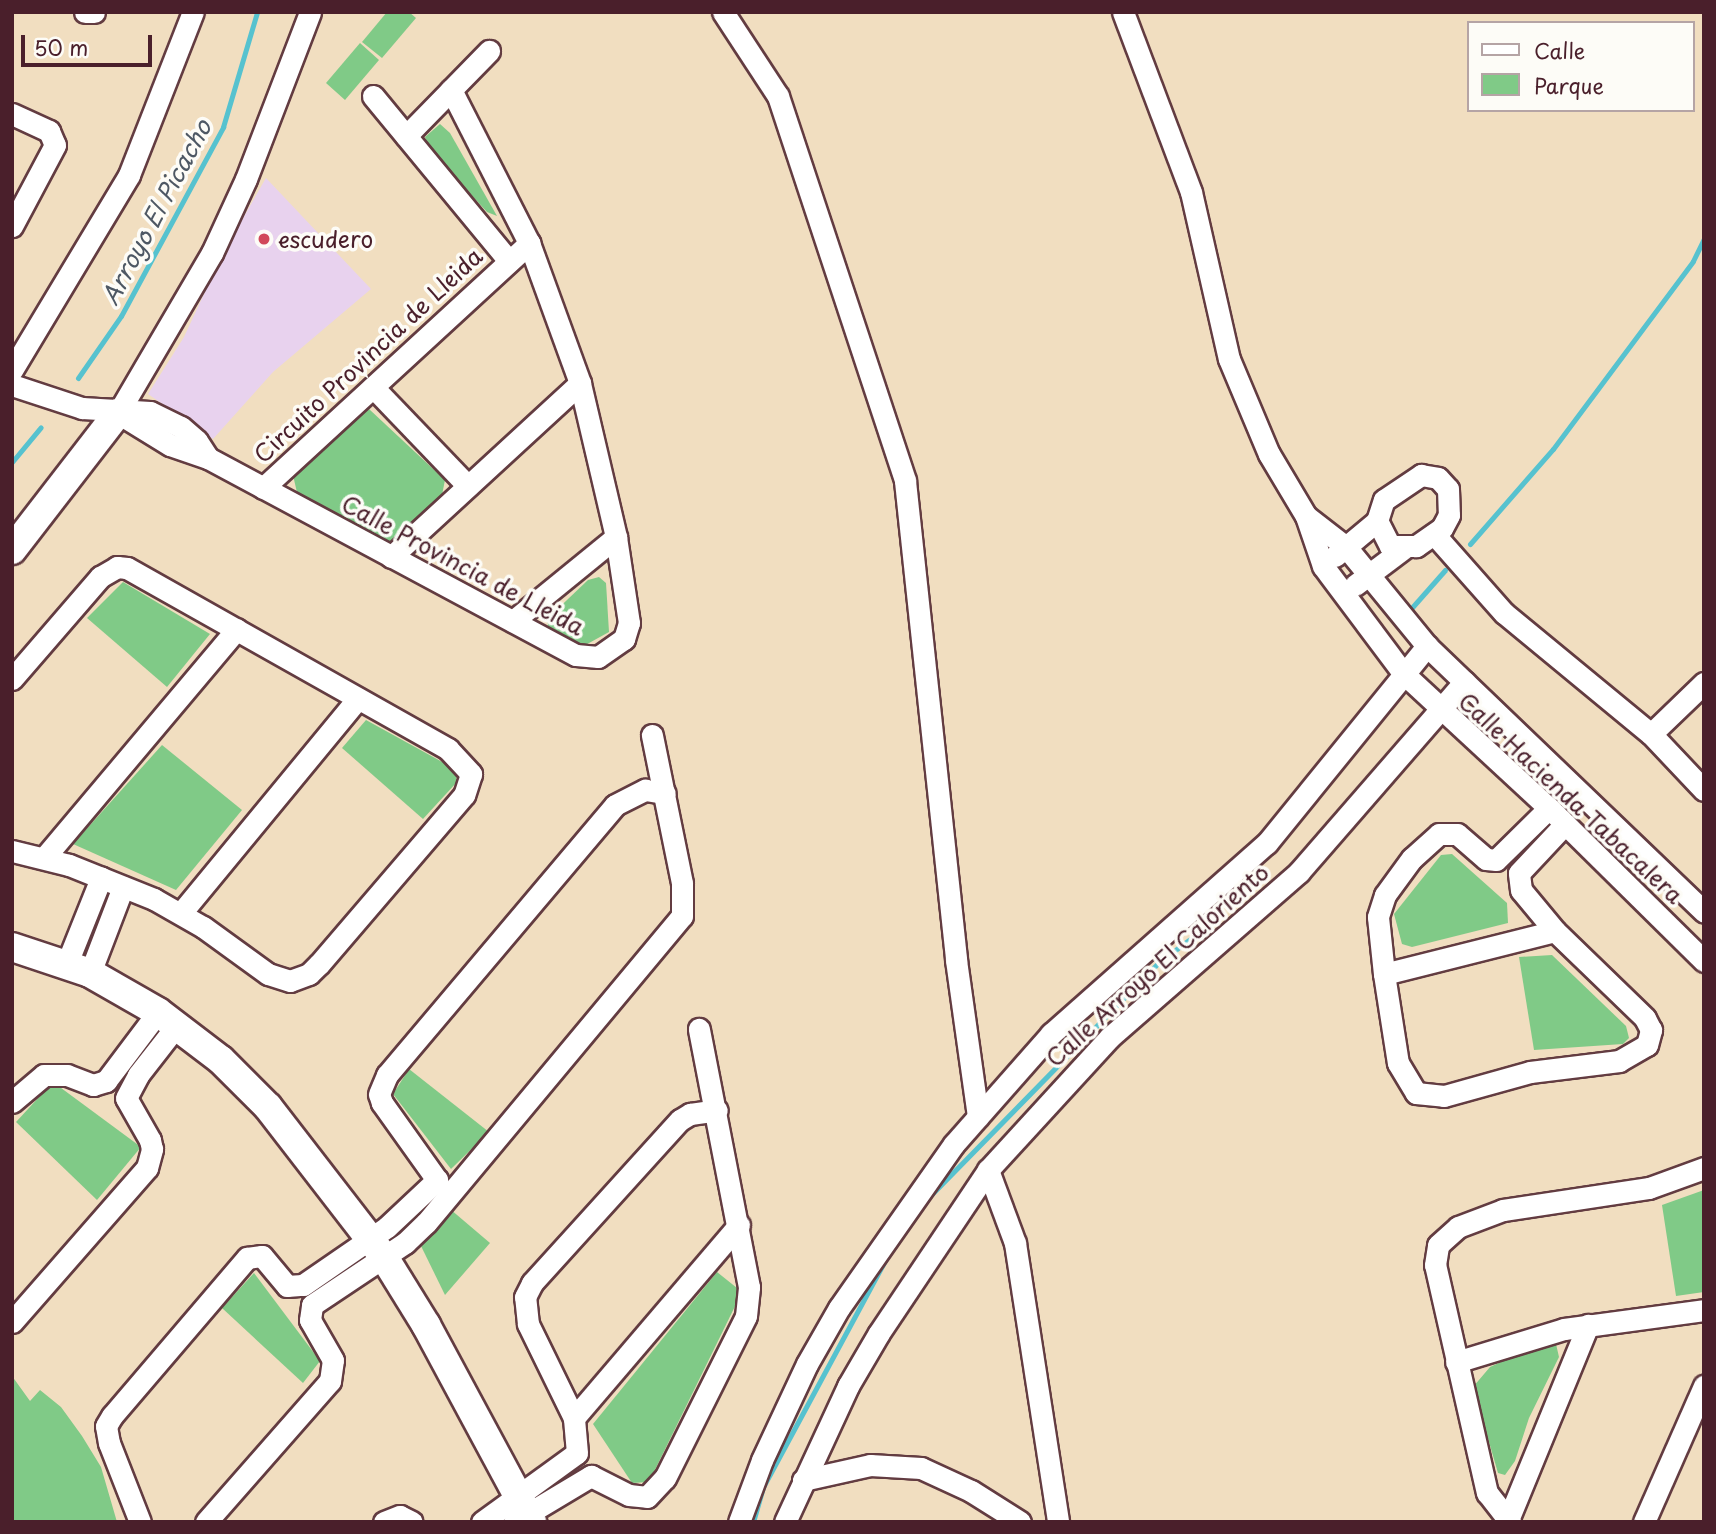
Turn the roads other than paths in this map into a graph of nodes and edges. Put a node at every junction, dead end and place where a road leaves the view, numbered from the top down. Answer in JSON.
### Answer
{"nodes":[{"id":1,"x":85,"y":12,"type":"edge"},
{"id":2,"x":94,"y":12,"type":"edge"},
{"id":3,"x":193,"y":12,"type":"edge"},
{"id":4,"x":310,"y":12,"type":"edge"},
{"id":5,"x":723,"y":12,"type":"edge"},
{"id":6,"x":1123,"y":12,"type":"edge"},
{"id":7,"x":489,"y":51,"type":"dead end"},
{"id":8,"x":451,"y":90,"type":"junction"},
{"id":9,"x":373,"y":96,"type":"dead end"},
{"id":10,"x":12,"y":114,"type":"edge"},
{"id":11,"x":406,"y":136,"type":"junction"},
{"id":12,"x":12,"y":226,"type":"edge"},
{"id":13,"x":529,"y":243,"type":"junction"},
{"id":14,"x":509,"y":261,"type":"junction"},
{"id":15,"x":580,"y":383,"type":"junction"},
{"id":16,"x":15,"y":384,"type":"edge"},
{"id":17,"x":373,"y":387,"type":"junction"},
{"id":18,"x":118,"y":413,"type":"junction"},
{"id":19,"x":468,"y":486,"type":"junction"},
{"id":20,"x":262,"y":488,"type":"junction"},
{"id":21,"x":1306,"y":516,"type":"junction"},
{"id":22,"x":1377,"y":521,"type":"junction"},
{"id":23,"x":1434,"y":534,"type":"junction"},
{"id":24,"x":616,"y":537,"type":"junction"},
{"id":25,"x":1346,"y":547,"type":"junction"},
{"id":26,"x":1403,"y":548,"type":"junction"},
{"id":27,"x":12,"y":550,"type":"edge"},
{"id":28,"x":391,"y":557,"type":"junction"},
{"id":29,"x":1323,"y":566,"type":"junction"},
{"id":30,"x":1367,"y":576,"type":"junction"},
{"id":31,"x":1343,"y":595,"type":"junction"},
{"id":32,"x":513,"y":621,"type":"junction"},
{"id":33,"x":237,"y":629,"type":"junction"},
{"id":34,"x":1427,"y":646,"type":"junction"},
{"id":35,"x":1403,"y":673,"type":"junction"},
{"id":36,"x":12,"y":679,"type":"edge"},
{"id":37,"x":1464,"y":682,"type":"junction"},
{"id":38,"x":1704,"y":683,"type":"edge"},
{"id":39,"x":358,"y":698,"type":"junction"},
{"id":40,"x":1439,"y":709,"type":"junction"},
{"id":41,"x":1651,"y":734,"type":"junction"},
{"id":42,"x":652,"y":735,"type":"dead end"},
{"id":43,"x":1704,"y":790,"type":"edge"},
{"id":44,"x":664,"y":793,"type":"junction"},
{"id":45,"x":1549,"y":808,"type":"junction"},
{"id":46,"x":1565,"y":824,"type":"junction"},
{"id":47,"x":12,"y":851,"type":"edge"},
{"id":48,"x":44,"y":858,"type":"junction"},
{"id":49,"x":101,"y":878,"type":"junction"},
{"id":50,"x":123,"y":887,"type":"junction"},
{"id":51,"x":1704,"y":912,"type":"edge"},
{"id":52,"x":181,"y":913,"type":"junction"},
{"id":53,"x":1555,"y":930,"type":"junction"},
{"id":54,"x":12,"y":947,"type":"edge"},
{"id":55,"x":1704,"y":961,"type":"edge"},
{"id":56,"x":79,"y":968,"type":"junction"},
{"id":57,"x":1384,"y":974,"type":"junction"},
{"id":58,"x":167,"y":1018,"type":"junction"},
{"id":59,"x":699,"y":1029,"type":"dead end"},
{"id":60,"x":12,"y":1102,"type":"edge"},
{"id":61,"x":717,"y":1110,"type":"junction"},
{"id":62,"x":978,"y":1115,"type":"junction"},
{"id":63,"x":1704,"y":1168,"type":"edge"},
{"id":64,"x":988,"y":1170,"type":"junction"},
{"id":65,"x":445,"y":1185,"type":"junction"},
{"id":66,"x":739,"y":1225,"type":"junction"},
{"id":67,"x":377,"y":1247,"type":"junction"},
{"id":68,"x":1704,"y":1310,"type":"edge"},
{"id":69,"x":12,"y":1322,"type":"edge"},
{"id":70,"x":1588,"y":1325,"type":"junction"},
{"id":71,"x":1456,"y":1362,"type":"junction"},
{"id":72,"x":1704,"y":1386,"type":"edge"},
{"id":73,"x":574,"y":1418,"type":"junction"},
{"id":74,"x":803,"y":1479,"type":"junction"},
{"id":75,"x":523,"y":1514,"type":"edge"},
{"id":76,"x":1509,"y":1521,"type":"edge"},
{"id":77,"x":140,"y":1522,"type":"edge"},
{"id":78,"x":206,"y":1522,"type":"edge"},
{"id":79,"x":384,"y":1522,"type":"edge"},
{"id":80,"x":412,"y":1522,"type":"edge"},
{"id":81,"x":482,"y":1522,"type":"edge"},
{"id":82,"x":739,"y":1522,"type":"edge"},
{"id":83,"x":785,"y":1522,"type":"edge"},
{"id":84,"x":1020,"y":1522,"type":"edge"},
{"id":85,"x":1058,"y":1522,"type":"edge"},
{"id":86,"x":1644,"y":1522,"type":"edge"}],
"edges":[{"from":1,"to":2,"type":"street"},
{"from":3,"to":16,"type":"street"},
{"from":4,"to":18,"type":"street"},
{"from":5,"to":62,"type":"street"},
{"from":6,"to":21,"type":"street"},
{"from":7,"to":8,"type":"street"},
{"from":8,"to":11,"type":"street"},
{"from":8,"to":13,"type":"street","name":"Calle Provincia de Lleida"},
{"from":9,"to":11,"type":"street","name":"Circuito Provincia de Lleida"},
{"from":10,"to":12,"type":"street"},
{"from":11,"to":14,"type":"street","name":"Circuito Provincia de Lleida"},
{"from":13,"to":14,"type":"street","name":"Circuito Provincia de Lleida"},
{"from":13,"to":15,"type":"street","name":"Calle Provincia de Lleida"},
{"from":14,"to":17,"type":"street","name":"Circuito Provincia de Lleida"},
{"from":15,"to":19,"type":"street"},
{"from":15,"to":24,"type":"street","name":"Calle Provincia de Lleida"},
{"from":16,"to":18,"type":"street","name":"Calle Provincia de Lleida"},
{"from":17,"to":19,"type":"street"},
{"from":17,"to":20,"type":"street","name":"Circuito Provincia de Lleida"},
{"from":18,"to":20,"type":"street","name":"Calle Provincia de Lleida"},
{"from":18,"to":27,"type":"street"},
{"from":19,"to":28,"type":"street"},
{"from":20,"to":28,"type":"street","name":"Calle Provincia de Lleida"},
{"from":21,"to":25,"type":"street"},
{"from":21,"to":29,"type":"street","name":"Calle Hacienda Tabacalera"},
{"from":22,"to":23,"type":"street"},
{"from":22,"to":25,"type":"street"},
{"from":22,"to":26,"type":"street"},
{"from":23,"to":26,"type":"street"},
{"from":23,"to":41,"type":"street"},
{"from":24,"to":32,"type":"street"},
{"from":24,"to":32,"type":"street","name":"Calle Provincia de Lleida"},
{"from":25,"to":29,"type":"street"},
{"from":25,"to":30,"type":"street"},
{"from":26,"to":30,"type":"street"},
{"from":28,"to":32,"type":"street","name":"Calle Provincia de Lleida"},
{"from":29,"to":31,"type":"street","name":"Calle Hacienda Tabacalera"},
{"from":30,"to":31,"type":"street"},
{"from":30,"to":34,"type":"street"},
{"from":31,"to":35,"type":"street","name":"Calle Hacienda Tabacalera"},
{"from":33,"to":36,"type":"street"},
{"from":33,"to":39,"type":"street"},
{"from":33,"to":48,"type":"street"},
{"from":34,"to":35,"type":"street","name":"Calle Arroyo El Caloriento"},
{"from":34,"to":37,"type":"street"},
{"from":35,"to":40,"type":"street","name":"Calle Hacienda Tabacalera"},
{"from":35,"to":62,"type":"street","name":"Calle Arroyo El Caloriento"},
{"from":37,"to":40,"type":"street","name":"Calle Arroyo El Caloriento"},
{"from":37,"to":51,"type":"street"},
{"from":38,"to":41,"type":"street"},
{"from":39,"to":52,"type":"street"},
{"from":39,"to":52,"type":"street"},
{"from":40,"to":45,"type":"street","name":"Calle Hacienda Tabacalera"},
{"from":40,"to":64,"type":"street","name":"Calle Arroyo El Caloriento"},
{"from":41,"to":43,"type":"street"},
{"from":42,"to":44,"type":"street"},
{"from":44,"to":65,"type":"street"},
{"from":44,"to":65,"type":"street"},
{"from":45,"to":46,"type":"street","name":"Calle Hacienda Tabacalera"},
{"from":45,"to":57,"type":"street"},
{"from":46,"to":53,"type":"street"},
{"from":46,"to":55,"type":"street","name":"Calle Hacienda Tabacalera"},
{"from":47,"to":48,"type":"street"},
{"from":48,"to":49,"type":"street"},
{"from":49,"to":50,"type":"street"},
{"from":49,"to":56,"type":"street"},
{"from":50,"to":52,"type":"street"},
{"from":50,"to":56,"type":"street"},
{"from":53,"to":57,"type":"street"},
{"from":53,"to":57,"type":"street"},
{"from":54,"to":56,"type":"street"},
{"from":56,"to":58,"type":"street"},
{"from":58,"to":60,"type":"street"},
{"from":58,"to":67,"type":"street"},
{"from":58,"to":69,"type":"street"},
{"from":59,"to":61,"type":"street"},
{"from":61,"to":66,"type":"street"},
{"from":61,"to":73,"type":"street"},
{"from":62,"to":82,"type":"street","name":"Calle Arroyo El Caloriento"},
{"from":63,"to":71,"type":"street"},
{"from":64,"to":74,"type":"street","name":"Calle Arroyo El Caloriento"},
{"from":64,"to":85,"type":"street"},
{"from":65,"to":67,"type":"street"},
{"from":66,"to":73,"type":"street"},
{"from":66,"to":75,"type":"street"},
{"from":67,"to":75,"type":"street"},
{"from":67,"to":77,"type":"street"},
{"from":67,"to":78,"type":"street"},
{"from":68,"to":70,"type":"street"},
{"from":70,"to":71,"type":"street"},
{"from":70,"to":76,"type":"street"},
{"from":71,"to":76,"type":"street"},
{"from":72,"to":86,"type":"street"},
{"from":73,"to":75,"type":"street"},
{"from":74,"to":83,"type":"street","name":"Calle Arroyo El Caloriento"},
{"from":74,"to":84,"type":"street"},
{"from":75,"to":81,"type":"street"},
{"from":79,"to":80,"type":"street"}]}
